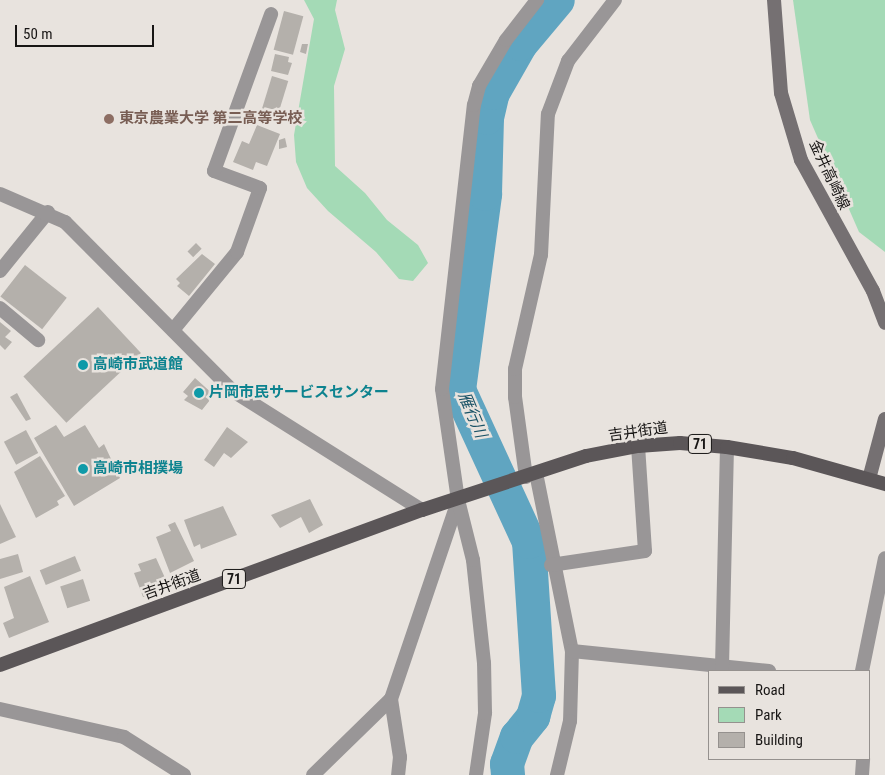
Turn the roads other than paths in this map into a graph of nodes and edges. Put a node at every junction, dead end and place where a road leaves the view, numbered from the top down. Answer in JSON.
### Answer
{"nodes":[{"id":1,"x":537,"y":0,"type":"edge"},
{"id":2,"x":615,"y":0,"type":"edge"},
{"id":3,"x":774,"y":0,"type":"edge"},
{"id":4,"x":271,"y":14,"type":"dead end"},
{"id":5,"x":0,"y":194,"type":"edge"},
{"id":6,"x":48,"y":212,"type":"junction"},
{"id":7,"x":0,"y":271,"type":"edge"},
{"id":8,"x":0,"y":308,"type":"edge"},
{"id":9,"x":885,"y":323,"type":"edge"},
{"id":10,"x":173,"y":330,"type":"junction"},
{"id":11,"x":38,"y":340,"type":"dead end"},
{"id":12,"x":885,"y":419,"type":"edge"},
{"id":13,"x":638,"y":446,"type":"junction"},
{"id":14,"x":727,"y":447,"type":"junction"},
{"id":15,"x":526,"y":477,"type":"junction"},
{"id":16,"x":869,"y":479,"type":"junction"},
{"id":17,"x":885,"y":484,"type":"edge"},
{"id":18,"x":463,"y":499,"type":"junction"},
{"id":19,"x":422,"y":510,"type":"junction"},
{"id":20,"x":885,"y":558,"type":"edge"},
{"id":21,"x":551,"y":565,"type":"junction"},
{"id":22,"x":572,"y":651,"type":"junction"},
{"id":23,"x":0,"y":665,"type":"edge"},
{"id":24,"x":722,"y":667,"type":"junction"},
{"id":25,"x":757,"y":670,"type":"edge"},
{"id":26,"x":862,"y":670,"type":"edge"},
{"id":27,"x":391,"y":699,"type":"junction"},
{"id":28,"x":0,"y":709,"type":"edge"},
{"id":29,"x":864,"y":760,"type":"edge"},
{"id":30,"x":184,"y":775,"type":"edge"},
{"id":31,"x":313,"y":775,"type":"edge"},
{"id":32,"x":398,"y":775,"type":"edge"},
{"id":33,"x":476,"y":775,"type":"edge"},
{"id":34,"x":557,"y":775,"type":"edge"},
{"id":35,"x":862,"y":775,"type":"edge"}],
"edges":[{"from":1,"to":18,"type":"street"},
{"from":2,"to":15,"type":"street"},
{"from":3,"to":9,"type":"main road","name":"金井高崎線"},
{"from":4,"to":10,"type":"street"},
{"from":5,"to":6,"type":"street"},
{"from":6,"to":7,"type":"street"},
{"from":6,"to":10,"type":"street"},
{"from":8,"to":11,"type":"street"},
{"from":10,"to":19,"type":"street"},
{"from":12,"to":16,"type":"main road"},
{"from":13,"to":14,"type":"main road","name":"吉井街道","number":"71"},
{"from":13,"to":15,"type":"main road","name":"吉井街道","number":"71"},
{"from":13,"to":21,"type":"street"},
{"from":14,"to":16,"type":"main road","name":"吉井街道","number":"71"},
{"from":14,"to":24,"type":"street"},
{"from":15,"to":18,"type":"main road","number":"71"},
{"from":15,"to":21,"type":"street"},
{"from":16,"to":17,"type":"main road","name":"吉井街道","number":"71"},
{"from":18,"to":19,"type":"main road","name":"吉井街道","number":"71"},
{"from":18,"to":27,"type":"street"},
{"from":18,"to":33,"type":"street"},
{"from":19,"to":23,"type":"main road","name":"吉井街道","number":"71"},
{"from":20,"to":26,"type":"street"},
{"from":21,"to":22,"type":"street"},
{"from":22,"to":24,"type":"street"},
{"from":22,"to":34,"type":"street"},
{"from":24,"to":25,"type":"street"},
{"from":27,"to":31,"type":"street"},
{"from":27,"to":32,"type":"street"},
{"from":28,"to":30,"type":"street"},
{"from":29,"to":35,"type":"street"}]}
